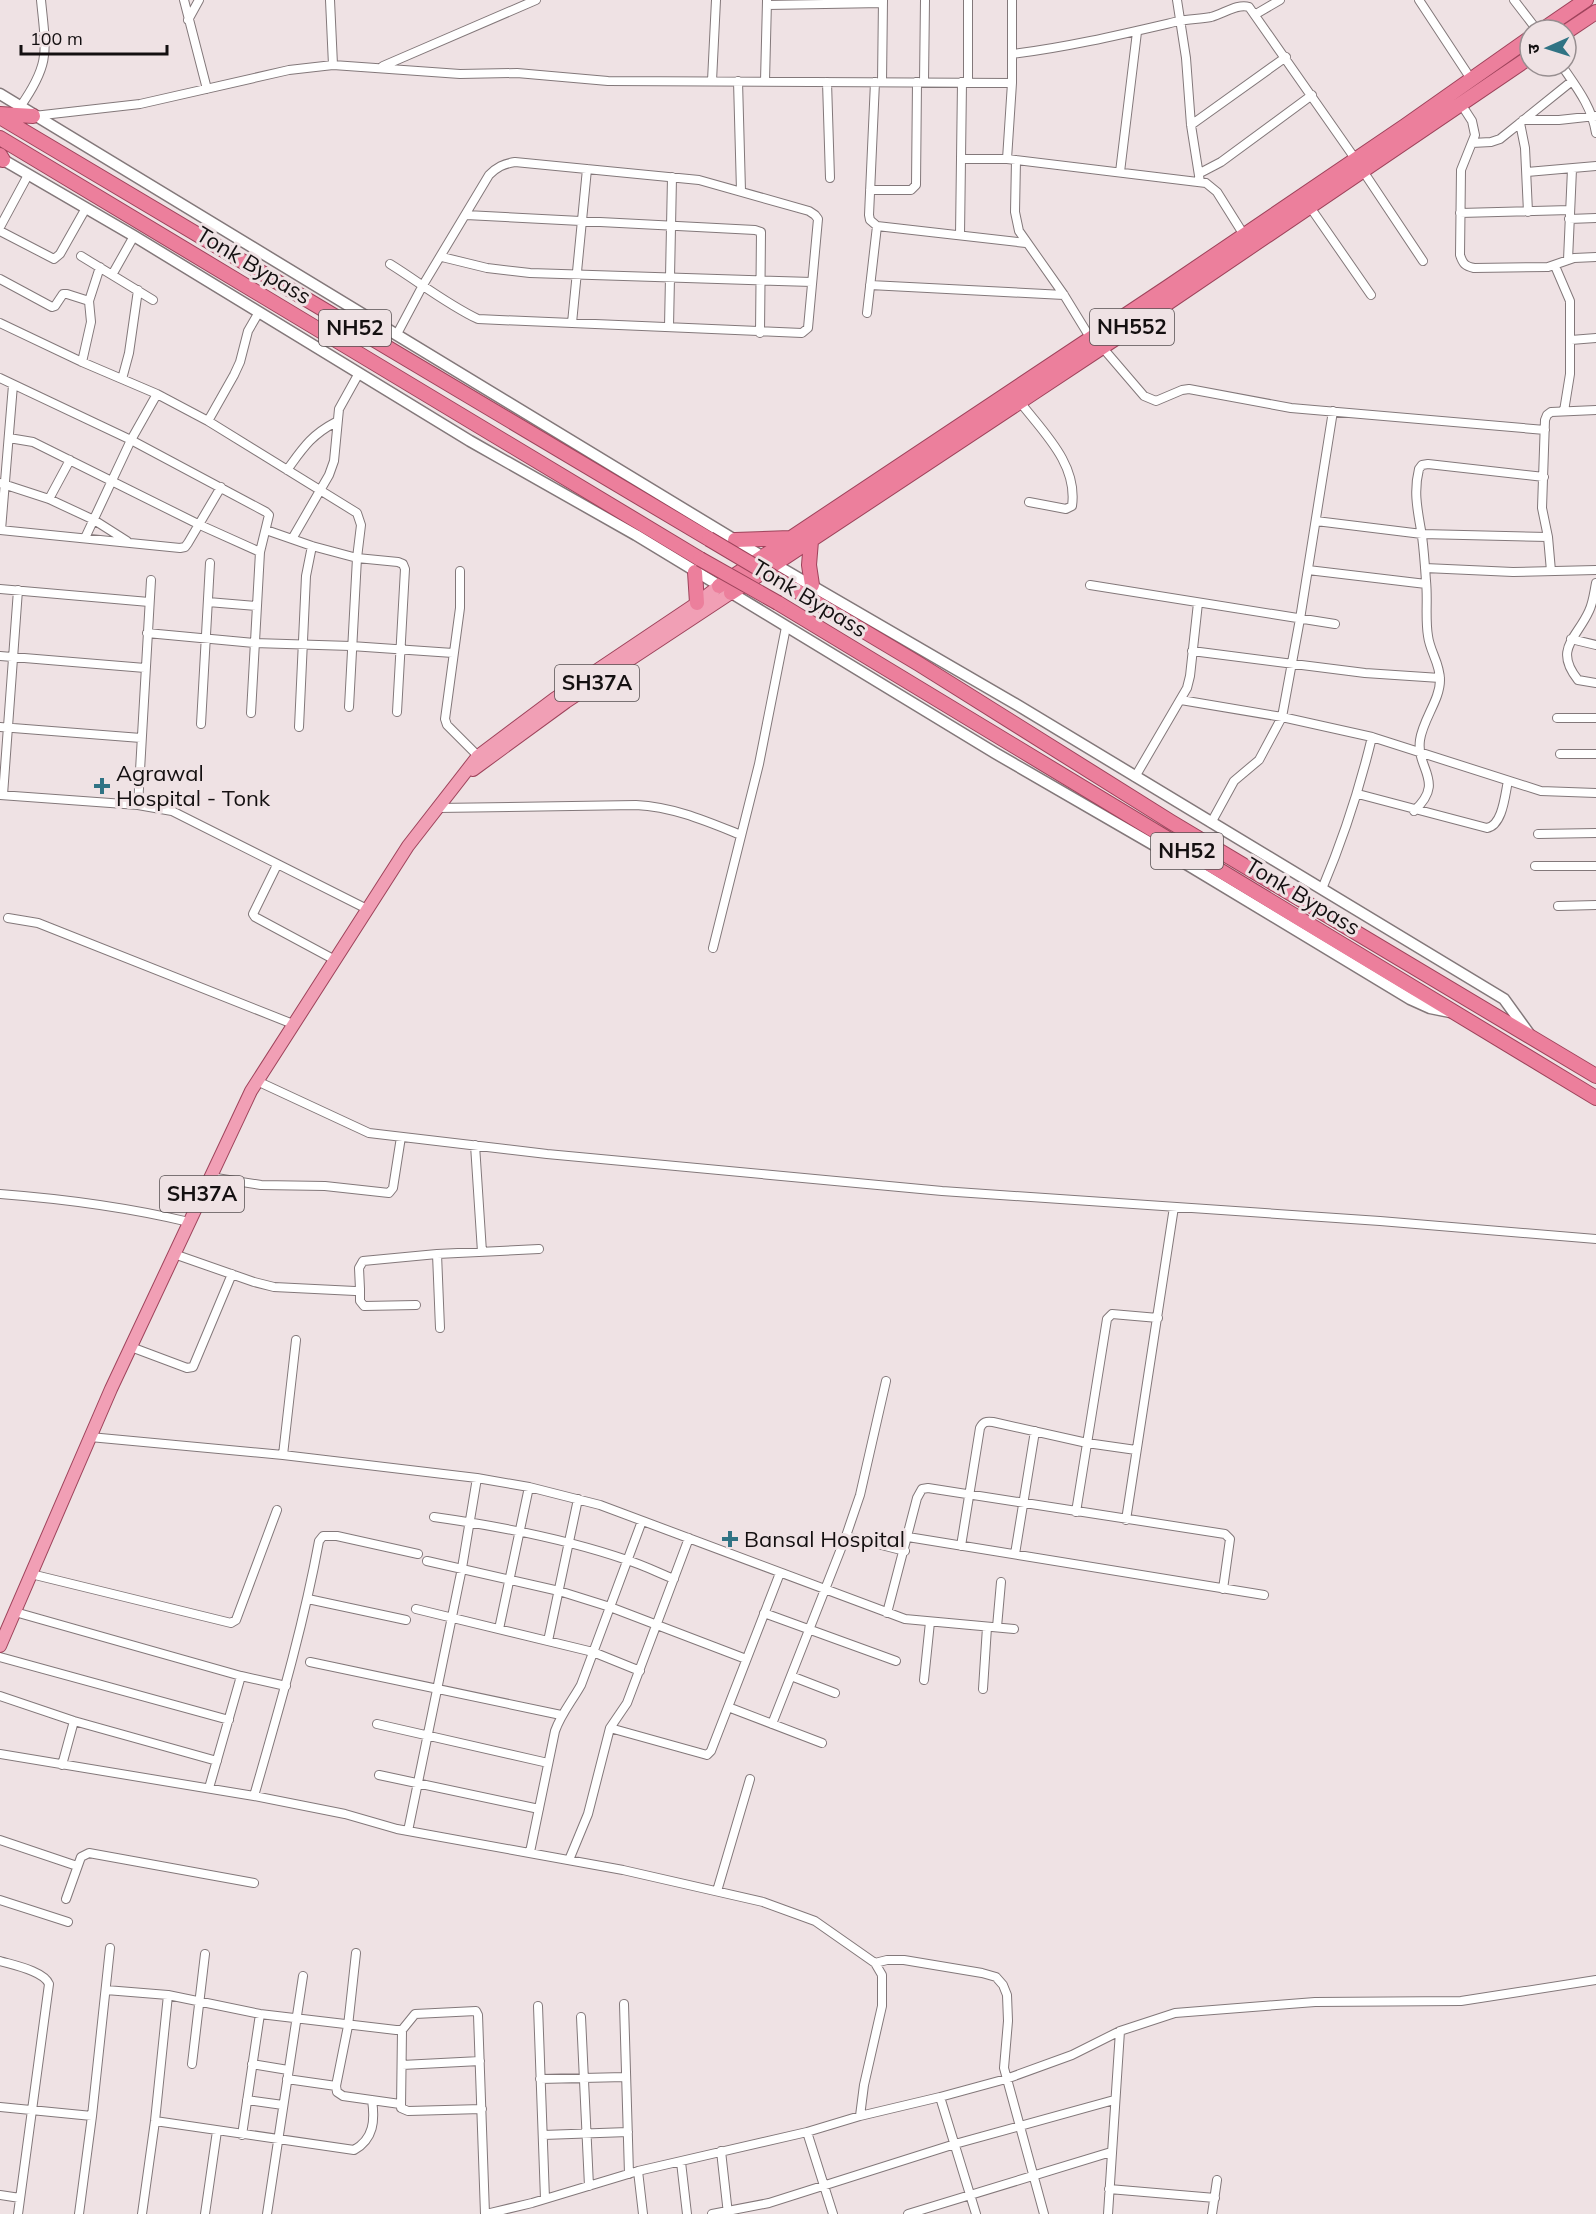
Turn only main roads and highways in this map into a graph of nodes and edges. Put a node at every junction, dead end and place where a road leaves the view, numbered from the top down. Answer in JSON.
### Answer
{"nodes":[{"id":1,"x":1586,"y":0,"type":"edge"},
{"id":2,"x":1596,"y":12,"type":"edge"},
{"id":3,"x":1560,"y":18,"type":"edge"},
{"id":4,"x":1578,"y":24,"type":"edge"},
{"id":5,"x":1518,"y":46,"type":"edge"},
{"id":6,"x":1518,"y":65,"type":"edge"},
{"id":7,"x":0,"y":116,"type":"edge"},
{"id":8,"x":33,"y":116,"type":"road end"},
{"id":9,"x":0,"y":138,"type":"edge"},
{"id":10,"x":1360,"y":166,"type":"junction"},
{"id":11,"x":1097,"y":343,"type":"junction"},
{"id":12,"x":791,"y":538,"type":"junction"},
{"id":13,"x":735,"y":540,"type":"road end"},
{"id":14,"x":811,"y":541,"type":"junction"},
{"id":15,"x":697,"y":565,"type":"junction"},
{"id":16,"x":812,"y":585,"type":"road end"},
{"id":17,"x":725,"y":590,"type":"junction"},
{"id":18,"x":697,"y":603,"type":"junction"},
{"id":19,"x":481,"y":759,"type":"junction"},
{"id":20,"x":1596,"y":1076,"type":"edge"},
{"id":21,"x":1596,"y":1098,"type":"edge"},
{"id":22,"x":4,"y":1626,"type":"edge"},
{"id":23,"x":0,"y":1646,"type":"edge"}],
"edges":[{"from":1,"to":3,"type":"highway"},
{"from":2,"to":4,"type":"highway"},
{"from":5,"to":10,"type":"highway","number":"NH552"},
{"from":6,"to":10,"type":"highway","number":"NH552"},
{"from":7,"to":8,"type":"highway"},
{"from":7,"to":20,"type":"highway","number":"NH52","bridge":true},
{"from":9,"to":15,"type":"highway","name":"Tonk Bypass","number":"NH52"},
{"from":10,"to":11,"type":"highway","number":"NH552"},
{"from":10,"to":11,"type":"highway","number":"NH552"},
{"from":11,"to":12,"type":"highway","number":"NH552"},
{"from":11,"to":14,"type":"highway","number":"NH552"},
{"from":12,"to":13,"type":"highway"},
{"from":12,"to":17,"type":"highway","number":"NH552"},
{"from":14,"to":16,"type":"highway"},
{"from":14,"to":17,"type":"highway","number":"NH552"},
{"from":15,"to":18,"type":"highway"},
{"from":15,"to":21,"type":"highway","name":"Tonk Bypass","number":"NH52","bridge":true},
{"from":17,"to":18,"type":"main road","number":"SH37A"},
{"from":17,"to":19,"type":"main road","number":"SH37A"},
{"from":18,"to":19,"type":"main road","number":"SH37A"},
{"from":19,"to":22,"type":"main road","number":"SH37A"},
{"from":22,"to":23,"type":"main road","number":"SH37A"}]}
